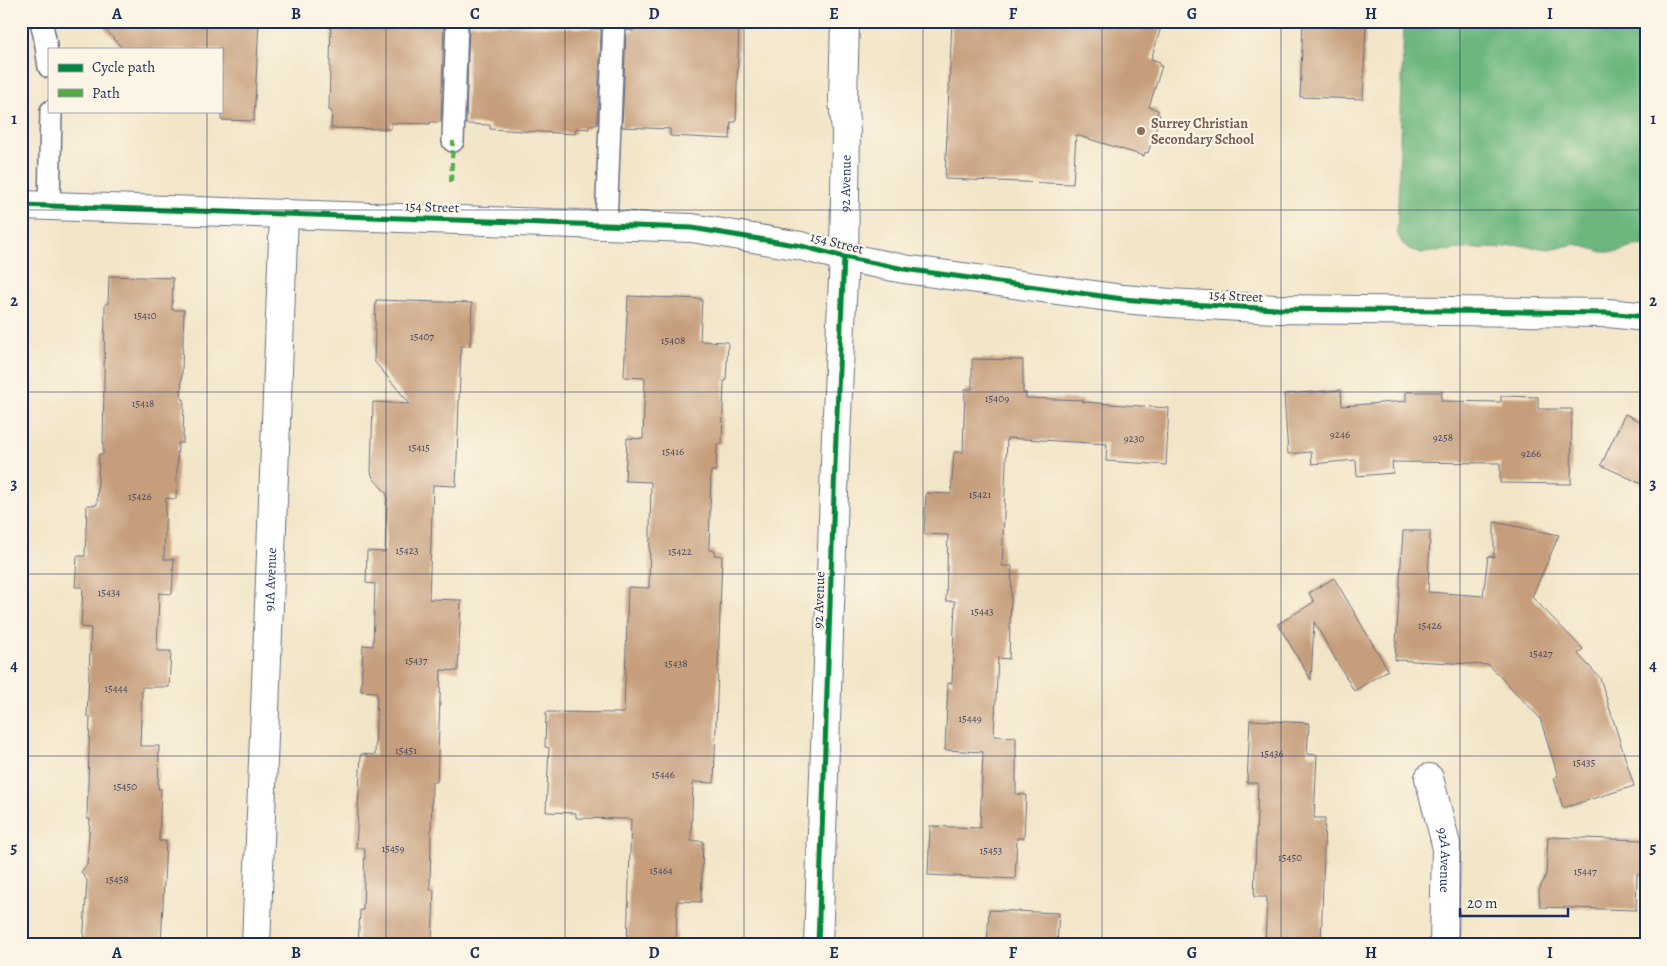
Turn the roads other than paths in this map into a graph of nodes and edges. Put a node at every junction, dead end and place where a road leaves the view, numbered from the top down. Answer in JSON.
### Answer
{"nodes":[{"id":1,"x":41,"y":21,"type":"edge"},
{"id":2,"x":457,"y":21,"type":"edge"},
{"id":3,"x":614,"y":21,"type":"edge"},
{"id":4,"x":846,"y":21,"type":"edge"},
{"id":5,"x":48,"y":59,"type":"edge"},
{"id":6,"x":51,"y":112,"type":"edge"},
{"id":7,"x":453,"y":140,"type":"dead end"},
{"id":8,"x":21,"y":206,"type":"edge"},
{"id":9,"x":49,"y":207,"type":"junction"},
{"id":10,"x":284,"y":213,"type":"junction"},
{"id":11,"x":606,"y":225,"type":"junction"},
{"id":12,"x":844,"y":257,"type":"junction"},
{"id":13,"x":1646,"y":317,"type":"edge"},
{"id":14,"x":1429,"y":778,"type":"dead end"},
{"id":15,"x":256,"y":945,"type":"edge"},
{"id":16,"x":818,"y":945,"type":"edge"},
{"id":17,"x":1444,"y":945,"type":"edge"}],
"edges":[{"from":1,"to":5,"type":"lane"},
{"from":2,"to":7,"type":"lane"},
{"from":3,"to":11,"type":"lane"},
{"from":4,"to":12,"type":"street","name":"92 Avenue"},
{"from":6,"to":9,"type":"lane"},
{"from":8,"to":9,"type":"street","name":"154 Street"},
{"from":9,"to":10,"type":"street","name":"154 Street"},
{"from":10,"to":11,"type":"street","name":"154 Street"},
{"from":10,"to":15,"type":"street","name":"91A Avenue"},
{"from":11,"to":12,"type":"street","name":"154 Street"},
{"from":12,"to":13,"type":"street","name":"154 Street"},
{"from":12,"to":16,"type":"street","name":"92 Avenue"},
{"from":14,"to":17,"type":"street","name":"92A Avenue"}]}
